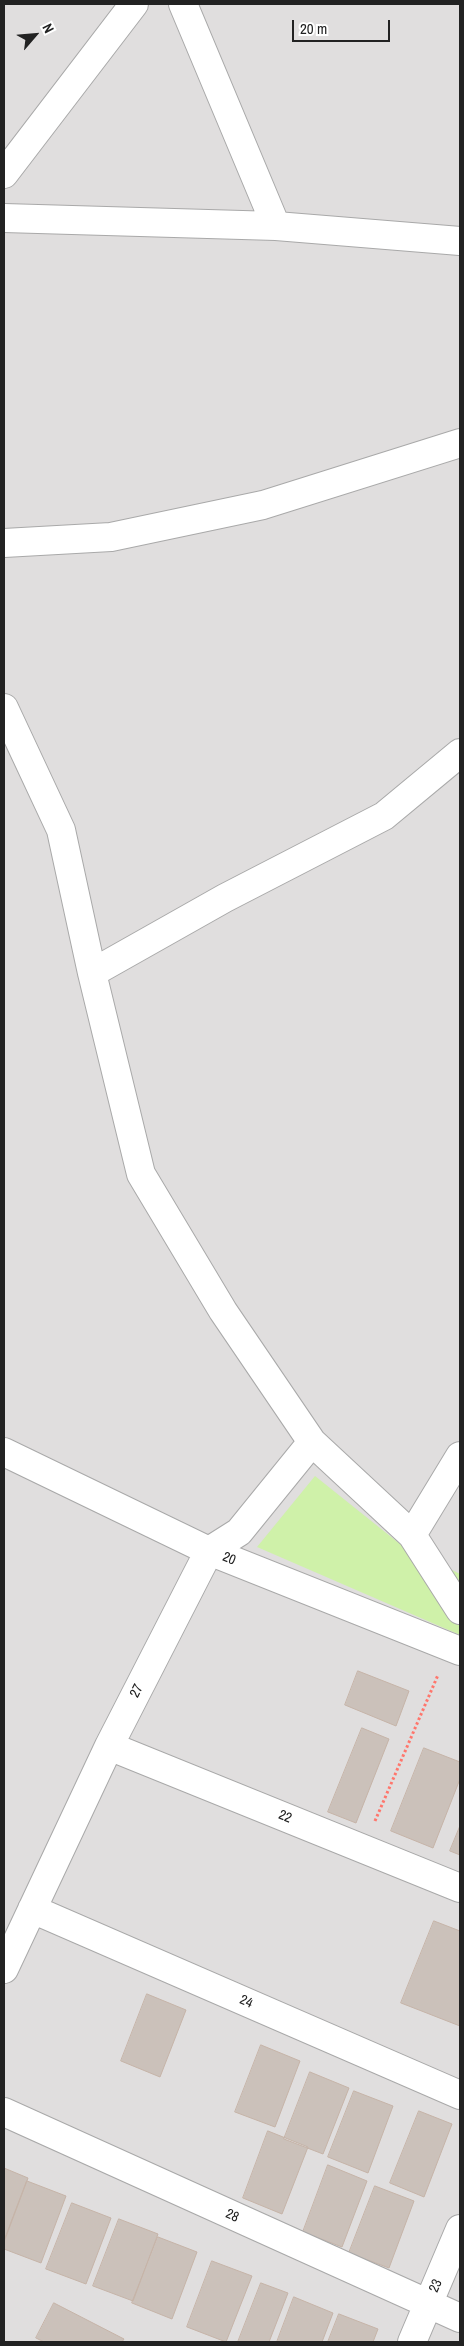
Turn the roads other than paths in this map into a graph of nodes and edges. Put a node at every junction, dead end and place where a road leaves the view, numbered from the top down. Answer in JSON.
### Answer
{"nodes":[{"id":1,"x":134,"y":4,"type":"edge"},
{"id":2,"x":184,"y":4,"type":"edge"},
{"id":3,"x":4,"y":174,"type":"edge"},
{"id":4,"x":4,"y":218,"type":"edge"},
{"id":5,"x":276,"y":226,"type":"junction"},
{"id":6,"x":460,"y":241,"type":"edge"},
{"id":7,"x":460,"y":442,"type":"edge"},
{"id":8,"x":5,"y":538,"type":"edge"},
{"id":9,"x":4,"y":708,"type":"edge"},
{"id":10,"x":460,"y":752,"type":"edge"},
{"id":11,"x":92,"y":973,"type":"junction"},
{"id":12,"x":312,"y":1442,"type":"junction"},
{"id":13,"x":460,"y":1456,"type":"edge"},
{"id":14,"x":6,"y":1460,"type":"edge"},
{"id":15,"x":412,"y":1536,"type":"junction"},
{"id":16,"x":209,"y":1551,"type":"junction"},
{"id":17,"x":460,"y":1610,"type":"edge"},
{"id":18,"x":455,"y":1649,"type":"edge"},
{"id":19,"x":109,"y":1746,"type":"junction"},
{"id":20,"x":460,"y":1888,"type":"edge"},
{"id":21,"x":32,"y":1909,"type":"junction"},
{"id":22,"x":4,"y":1969,"type":"edge"},
{"id":23,"x":460,"y":2095,"type":"edge"},
{"id":24,"x":4,"y":2112,"type":"edge"},
{"id":25,"x":460,"y":2229,"type":"edge"},
{"id":26,"x":428,"y":2305,"type":"junction"},
{"id":27,"x":460,"y":2318,"type":"edge"},
{"id":28,"x":412,"y":2342,"type":"edge"}],
"edges":[{"from":1,"to":3,"type":"street"},
{"from":2,"to":5,"type":"street"},
{"from":4,"to":5,"type":"street"},
{"from":5,"to":6,"type":"street"},
{"from":7,"to":8,"type":"street"},
{"from":9,"to":11,"type":"street"},
{"from":10,"to":11,"type":"street"},
{"from":11,"to":12,"type":"street"},
{"from":12,"to":15,"type":"street"},
{"from":12,"to":16,"type":"street"},
{"from":13,"to":15,"type":"street"},
{"from":14,"to":16,"type":"street","name":"20"},
{"from":15,"to":17,"type":"street"},
{"from":16,"to":18,"type":"street","name":"20"},
{"from":16,"to":19,"type":"street","name":"27"},
{"from":19,"to":20,"type":"street","name":"22"},
{"from":19,"to":21,"type":"street","name":"27"},
{"from":21,"to":22,"type":"street","name":"27"},
{"from":21,"to":23,"type":"street","name":"24"},
{"from":24,"to":26,"type":"street","name":"28"},
{"from":25,"to":26,"type":"street","name":"23"},
{"from":26,"to":27,"type":"street","name":"28"},
{"from":26,"to":28,"type":"street","name":"23"}]}
